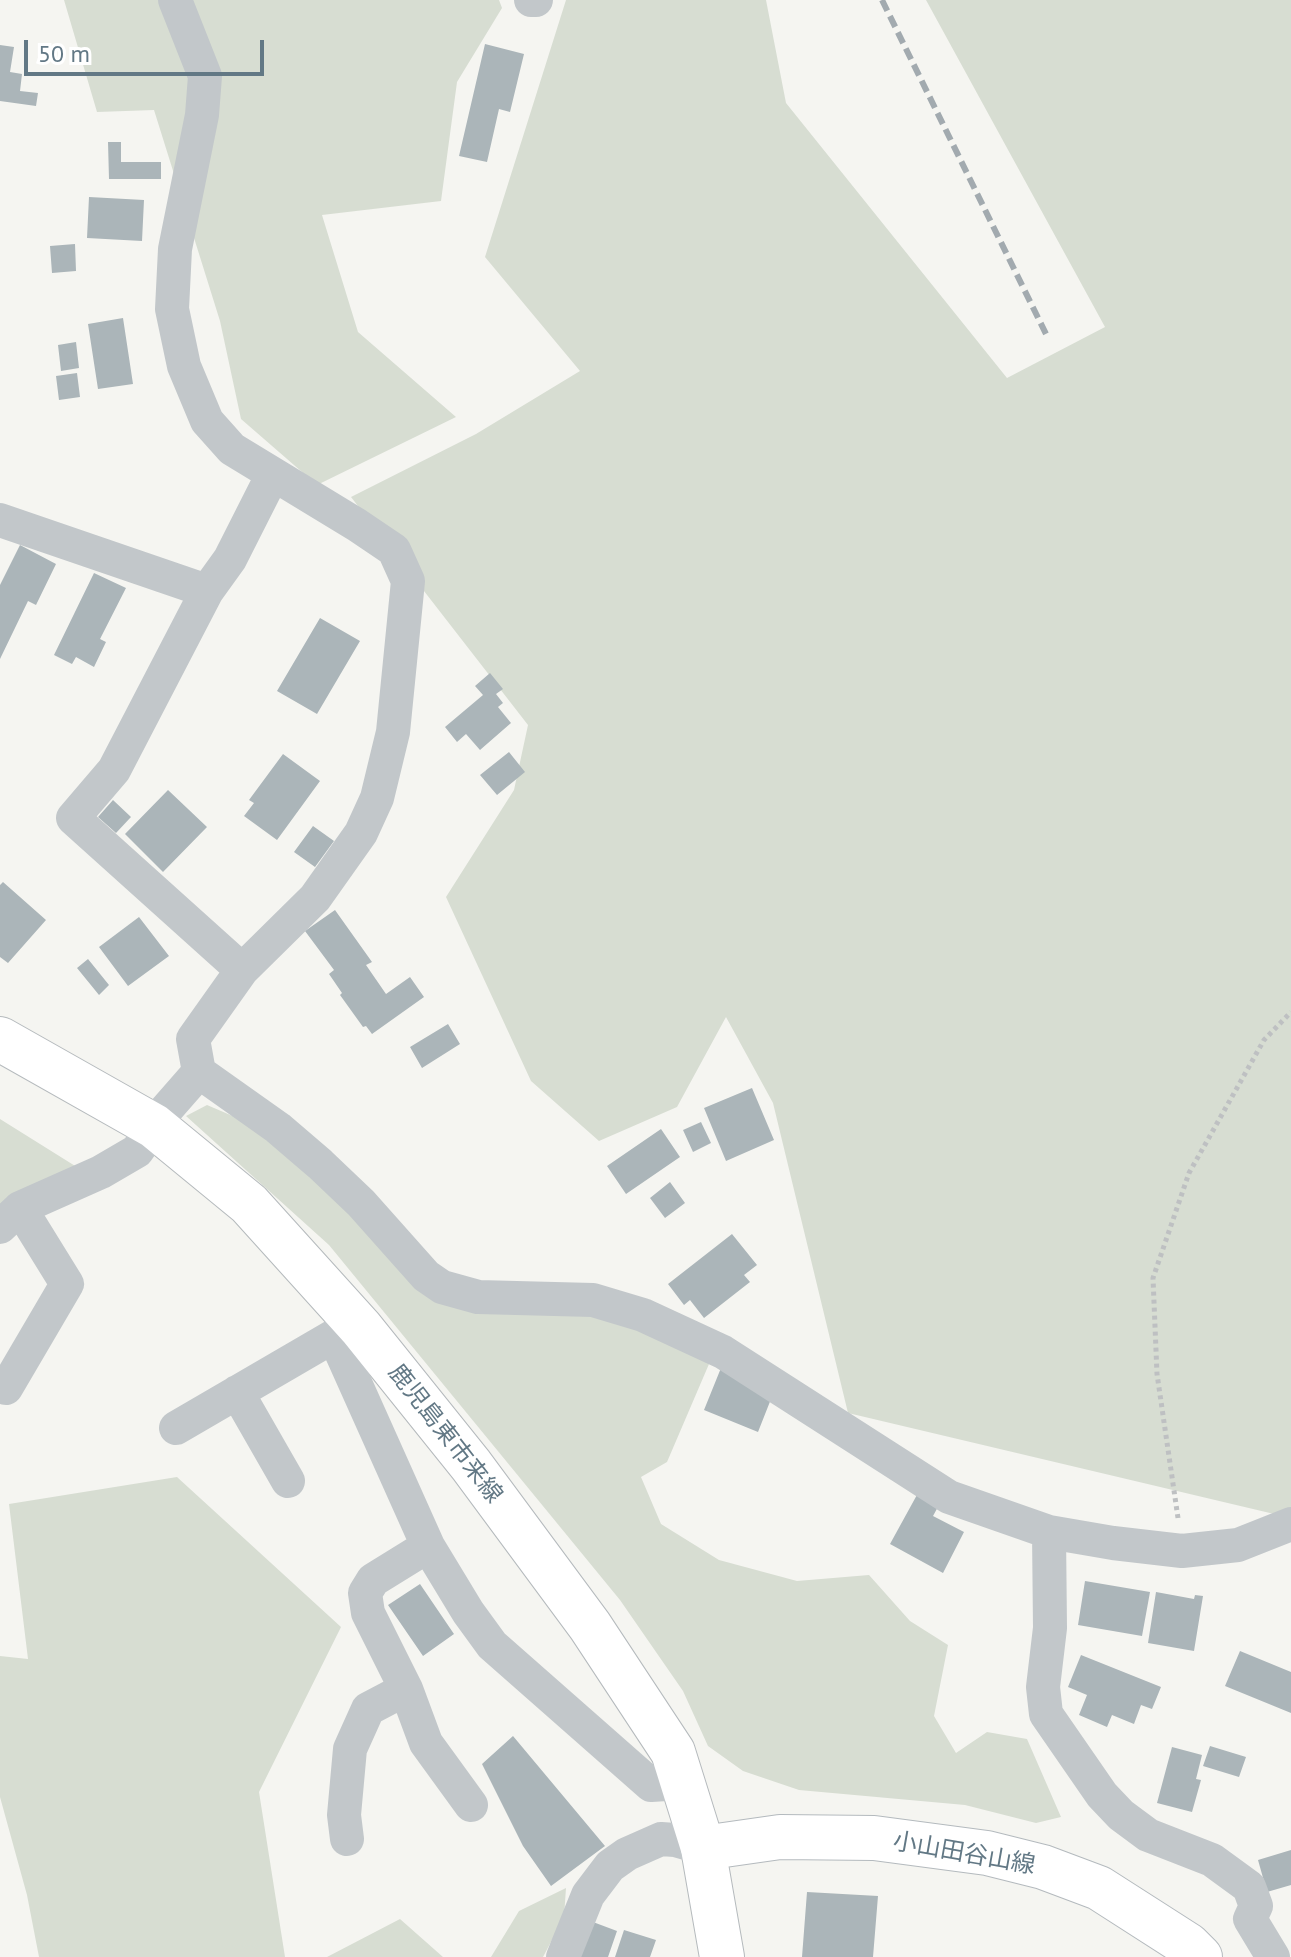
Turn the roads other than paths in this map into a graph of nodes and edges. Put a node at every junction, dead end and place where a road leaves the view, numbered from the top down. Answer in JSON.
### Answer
{"nodes":[{"id":1,"x":175,"y":0,"type":"edge"},
{"id":2,"x":273,"y":474,"type":"junction"},
{"id":3,"x":0,"y":520,"type":"edge"},
{"id":4,"x":207,"y":591,"type":"junction"},
{"id":5,"x":242,"y":970,"type":"junction"},
{"id":6,"x":0,"y":1039,"type":"edge"},
{"id":7,"x":199,"y":1072,"type":"junction"},
{"id":8,"x":154,"y":1126,"type":"junction"},
{"id":9,"x":10,"y":1218,"type":"edge"},
{"id":10,"x":347,"y":1332,"type":"junction"},
{"id":11,"x":6,"y":1388,"type":"dead end"},
{"id":12,"x":237,"y":1392,"type":"junction"},
{"id":13,"x":176,"y":1428,"type":"dead end"},
{"id":14,"x":288,"y":1481,"type":"dead end"},
{"id":15,"x":1291,"y":1524,"type":"edge"},
{"id":16,"x":1049,"y":1532,"type":"junction"},
{"id":17,"x":428,"y":1546,"type":"junction"},
{"id":18,"x":406,"y":1689,"type":"junction"},
{"id":19,"x":682,"y":1783,"type":"junction"},
{"id":20,"x":471,"y":1805,"type":"dead end"},
{"id":21,"x":347,"y":1839,"type":"dead end"},
{"id":22,"x":703,"y":1848,"type":"junction"},
{"id":23,"x":563,"y":1957,"type":"edge"},
{"id":24,"x":722,"y":1957,"type":"edge"},
{"id":25,"x":1200,"y":1957,"type":"edge"},
{"id":26,"x":1273,"y":1957,"type":"edge"}],
"edges":[{"from":1,"to":2,"type":"street"},
{"from":2,"to":4,"type":"street"},
{"from":2,"to":5,"type":"street"},
{"from":3,"to":4,"type":"street"},
{"from":4,"to":5,"type":"street"},
{"from":5,"to":7,"type":"street"},
{"from":6,"to":8,"type":"main road","name":"鹿児島東市来線"},
{"from":7,"to":8,"type":"street"},
{"from":7,"to":16,"type":"street"},
{"from":8,"to":9,"type":"street"},
{"from":8,"to":10,"type":"main road","name":"鹿児島東市来線"},
{"from":9,"to":11,"type":"street"},
{"from":10,"to":12,"type":"street"},
{"from":10,"to":17,"type":"street"},
{"from":10,"to":19,"type":"main road","name":"鹿児島東市来線"},
{"from":12,"to":13,"type":"street"},
{"from":12,"to":14,"type":"street"},
{"from":15,"to":16,"type":"street"},
{"from":16,"to":26,"type":"street"},
{"from":17,"to":18,"type":"street"},
{"from":17,"to":19,"type":"street"},
{"from":18,"to":20,"type":"street"},
{"from":18,"to":21,"type":"street"},
{"from":19,"to":22,"type":"main road","name":"鹿児島東市来線"},
{"from":22,"to":23,"type":"street"},
{"from":22,"to":24,"type":"main road","name":"鹿児島東市来線"},
{"from":22,"to":25,"type":"main road","name":"小山田谷山線"}]}
